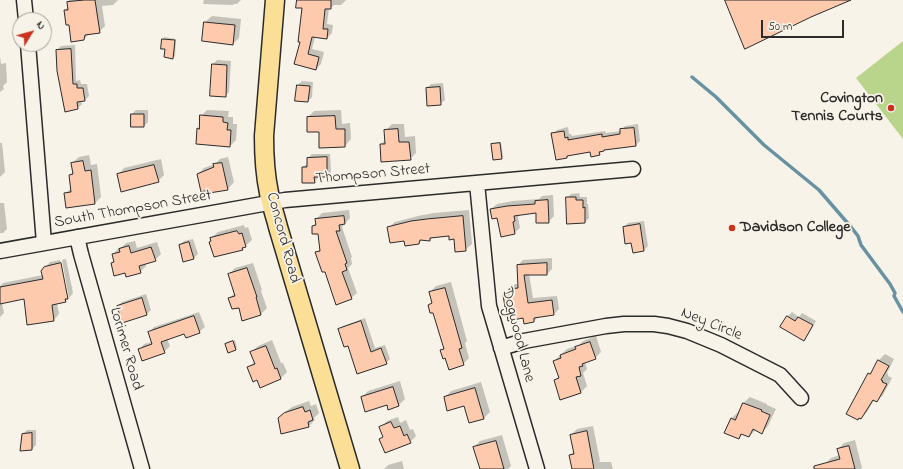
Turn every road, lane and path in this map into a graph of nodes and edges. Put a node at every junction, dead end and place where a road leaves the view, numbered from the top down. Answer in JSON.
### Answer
{"nodes":[{"id":1,"x":24,"y":0,"type":"edge"},
{"id":2,"x":275,"y":0,"type":"edge"},
{"id":3,"x":25,"y":12,"type":"edge"},
{"id":4,"x":29,"y":52,"type":"edge"},
{"id":5,"x":633,"y":170,"type":"dead end"},
{"id":6,"x":477,"y":183,"type":"junction"},
{"id":7,"x":272,"y":203,"type":"junction"},
{"id":8,"x":77,"y":237,"type":"junction"},
{"id":9,"x":44,"y":243,"type":"junction"},
{"id":10,"x":0,"y":251,"type":"edge"},
{"id":11,"x":501,"y":348,"type":"junction"},
{"id":12,"x":801,"y":398,"type":"dead end"},
{"id":13,"x":142,"y":469,"type":"edge"},
{"id":14,"x":350,"y":469,"type":"edge"},
{"id":15,"x":537,"y":469,"type":"edge"}],
"edges":[{"from":1,"to":3,"type":"street"},
{"from":2,"to":7,"type":"main road","name":"Concord Road"},
{"from":4,"to":9,"type":"street"},
{"from":5,"to":6,"type":"street","name":"Thompson Street"},
{"from":6,"to":7,"type":"street","name":"Thompson Street"},
{"from":6,"to":11,"type":"street","name":"Dogwood Lane"},
{"from":7,"to":8,"type":"street","name":"South Thompson Street"},
{"from":7,"to":14,"type":"main road","name":"Concord Road"},
{"from":8,"to":9,"type":"street","name":"South Thompson Street"},
{"from":8,"to":13,"type":"street","name":"Lorimer Road"},
{"from":9,"to":10,"type":"street","name":"South Thompson Street"},
{"from":11,"to":12,"type":"street","name":"Ney Circle"},
{"from":11,"to":15,"type":"street","name":"Dogwood Lane"}]}
